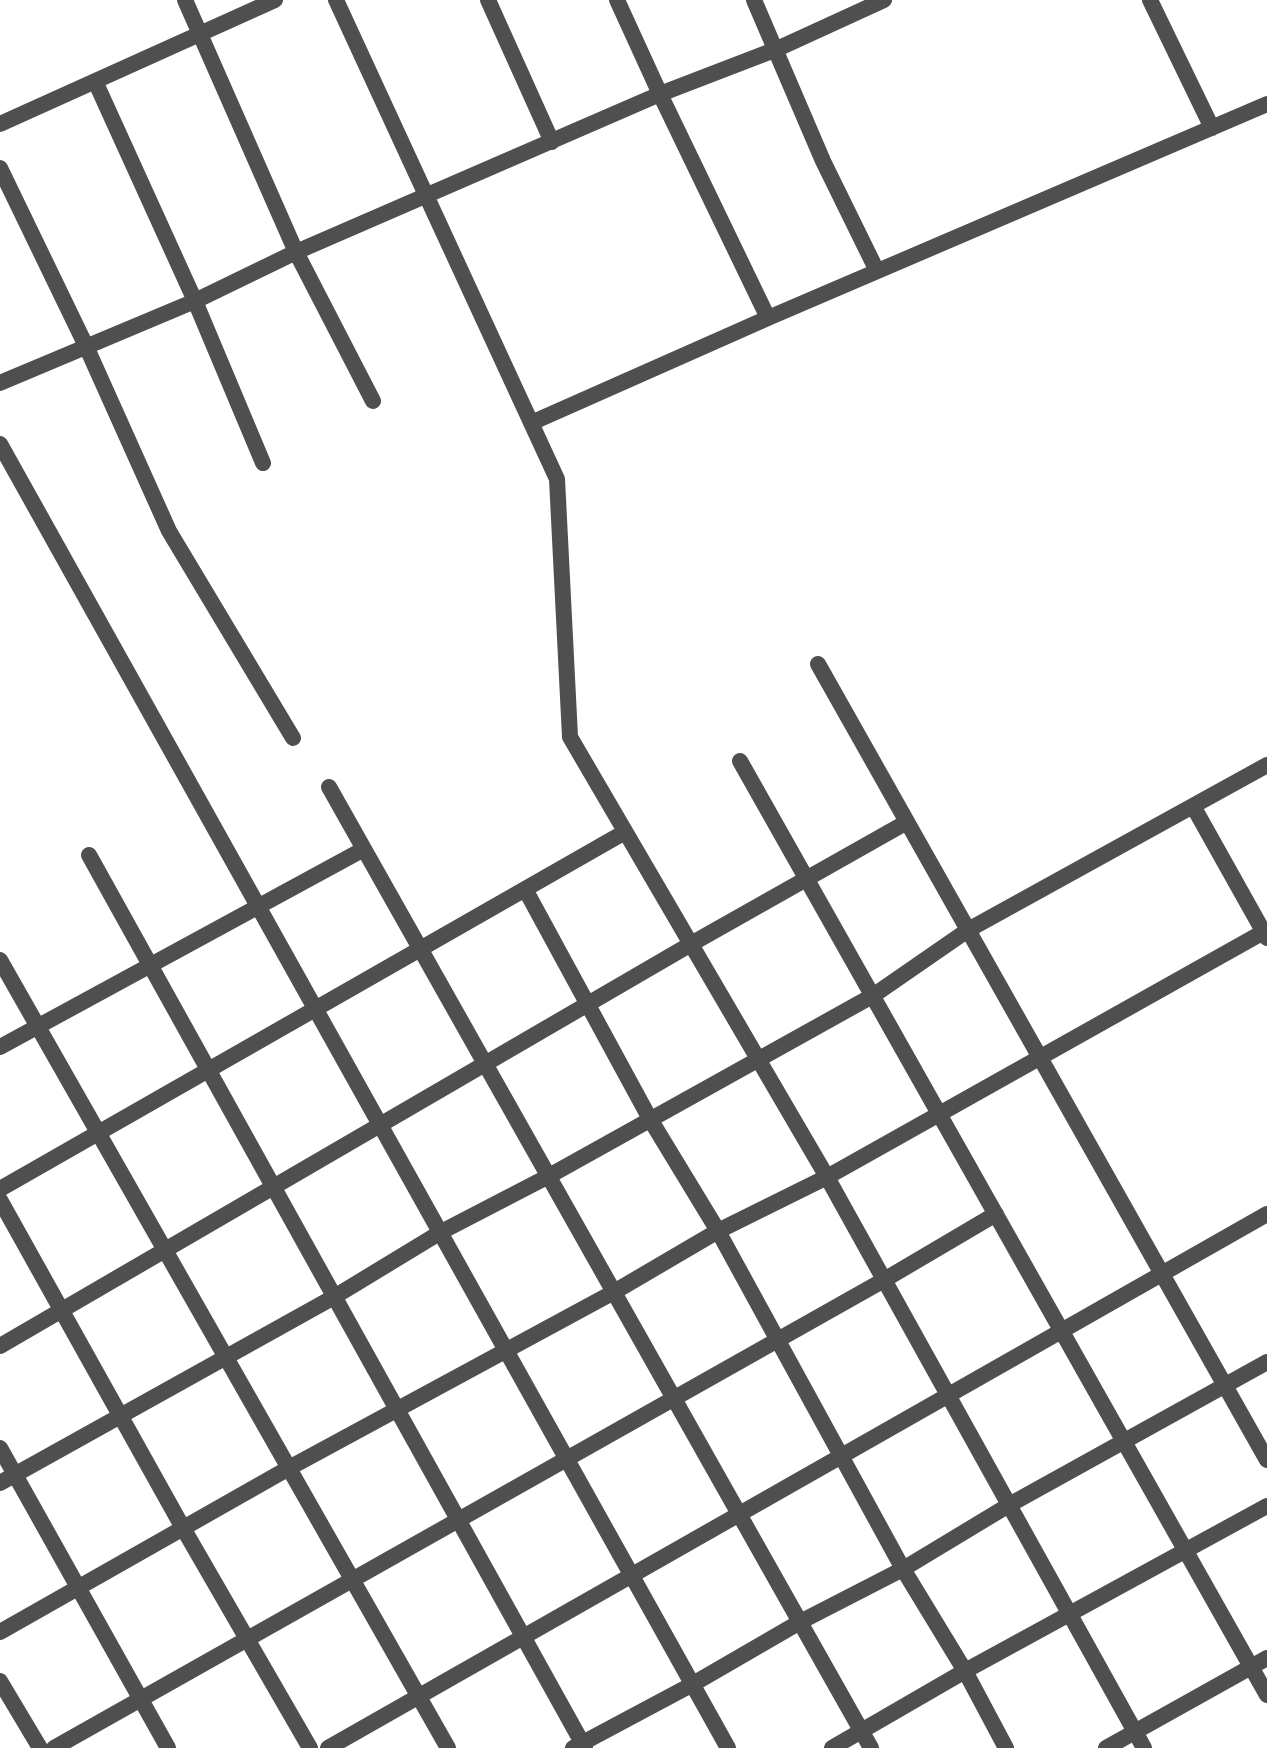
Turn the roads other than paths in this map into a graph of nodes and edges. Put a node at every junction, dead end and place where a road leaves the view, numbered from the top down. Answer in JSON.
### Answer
{"nodes":[{"id":1,"x":185,"y":0,"type":"edge"},
{"id":2,"x":275,"y":0,"type":"edge"},
{"id":3,"x":336,"y":0,"type":"edge"},
{"id":4,"x":488,"y":0,"type":"edge"},
{"id":5,"x":617,"y":0,"type":"edge"},
{"id":6,"x":754,"y":0,"type":"edge"},
{"id":7,"x":884,"y":0,"type":"edge"},
{"id":8,"x":1150,"y":0,"type":"edge"},
{"id":9,"x":200,"y":34,"type":"junction"},
{"id":10,"x":777,"y":49,"type":"junction"},
{"id":11,"x":95,"y":81,"type":"junction"},
{"id":12,"x":660,"y":94,"type":"junction"},
{"id":13,"x":1267,"y":104,"type":"edge"},
{"id":14,"x":0,"y":124,"type":"edge"},
{"id":15,"x":1212,"y":128,"type":"junction"},
{"id":16,"x":552,"y":142,"type":"junction"},
{"id":17,"x":0,"y":168,"type":"edge"},
{"id":18,"x":425,"y":197,"type":"junction"},
{"id":19,"x":296,"y":252,"type":"junction"},
{"id":20,"x":877,"y":271,"type":"junction"},
{"id":21,"x":195,"y":301,"type":"junction"},
{"id":22,"x":768,"y":318,"type":"junction"},
{"id":23,"x":86,"y":346,"type":"junction"},
{"id":24,"x":0,"y":383,"type":"edge"},
{"id":25,"x":373,"y":401,"type":"dead end"},
{"id":26,"x":531,"y":423,"type":"junction"},
{"id":27,"x":0,"y":444,"type":"edge"},
{"id":28,"x":263,"y":463,"type":"dead end"},
{"id":29,"x":818,"y":664,"type":"dead end"},
{"id":30,"x":293,"y":738,"type":"dead end"},
{"id":31,"x":740,"y":761,"type":"dead end"},
{"id":32,"x":1267,"y":765,"type":"edge"},
{"id":33,"x":329,"y":787,"type":"dead end"},
{"id":34,"x":1193,"y":806,"type":"junction"},
{"id":35,"x":907,"y":822,"type":"junction"},
{"id":36,"x":625,"y":832,"type":"junction"},
{"id":37,"x":364,"y":849,"type":"junction"},
{"id":38,"x":89,"y":855,"type":"dead end"},
{"id":39,"x":806,"y":879,"type":"junction"},
{"id":40,"x":525,"y":889,"type":"junction"},
{"id":41,"x":260,"y":906,"type":"junction"},
{"id":42,"x":968,"y":930,"type":"junction"},
{"id":43,"x":1266,"y":933,"type":"edge"},
{"id":44,"x":691,"y":944,"type":"junction"},
{"id":45,"x":420,"y":949,"type":"junction"},
{"id":46,"x":0,"y":960,"type":"edge"},
{"id":47,"x":150,"y":965,"type":"junction"},
{"id":48,"x":874,"y":995,"type":"junction"},
{"id":49,"x":588,"y":1005,"type":"junction"},
{"id":50,"x":315,"y":1009,"type":"junction"},
{"id":51,"x":37,"y":1025,"type":"junction"},
{"id":52,"x":0,"y":1047,"type":"edge"},
{"id":53,"x":1040,"y":1057,"type":"junction"},
{"id":54,"x":758,"y":1060,"type":"junction"},
{"id":55,"x":485,"y":1064,"type":"junction"},
{"id":56,"x":208,"y":1070,"type":"junction"},
{"id":57,"x":939,"y":1114,"type":"junction"},
{"id":58,"x":650,"y":1119,"type":"junction"},
{"id":59,"x":380,"y":1125,"type":"junction"},
{"id":60,"x":98,"y":1133,"type":"junction"},
{"id":61,"x":549,"y":1176,"type":"junction"},
{"id":62,"x":827,"y":1177,"type":"junction"},
{"id":63,"x":273,"y":1187,"type":"junction"},
{"id":64,"x":0,"y":1189,"type":"edge"},
{"id":65,"x":0,"y":1200,"type":"edge"},
{"id":66,"x":996,"y":1214,"type":"junction"},
{"id":67,"x":1267,"y":1214,"type":"edge"},
{"id":68,"x":718,"y":1231,"type":"junction"},
{"id":69,"x":441,"y":1232,"type":"junction"},
{"id":70,"x":165,"y":1250,"type":"junction"},
{"id":71,"x":1162,"y":1274,"type":"junction"},
{"id":72,"x":884,"y":1280,"type":"junction"},
{"id":73,"x":614,"y":1292,"type":"junction"},
{"id":74,"x":334,"y":1297,"type":"junction"},
{"id":75,"x":62,"y":1311,"type":"junction"},
{"id":76,"x":1061,"y":1331,"type":"junction"},
{"id":77,"x":778,"y":1339,"type":"junction"},
{"id":78,"x":0,"y":1346,"type":"edge"},
{"id":79,"x":506,"y":1350,"type":"junction"},
{"id":80,"x":227,"y":1358,"type":"junction"},
{"id":81,"x":1267,"y":1362,"type":"edge"},
{"id":82,"x":1225,"y":1386,"type":"junction"},
{"id":83,"x":948,"y":1395,"type":"junction"},
{"id":84,"x":674,"y":1399,"type":"junction"},
{"id":85,"x":397,"y":1409,"type":"junction"},
{"id":86,"x":120,"y":1415,"type":"junction"},
{"id":87,"x":1124,"y":1441,"type":"junction"},
{"id":88,"x":0,"y":1448,"type":"edge"},
{"id":89,"x":842,"y":1456,"type":"junction"},
{"id":90,"x":567,"y":1459,"type":"junction"},
{"id":91,"x":1267,"y":1460,"type":"edge"},
{"id":92,"x":289,"y":1468,"type":"junction"},
{"id":93,"x":16,"y":1474,"type":"junction"},
{"id":94,"x":0,"y":1483,"type":"edge"},
{"id":95,"x":1009,"y":1505,"type":"junction"},
{"id":96,"x":1267,"y":1506,"type":"edge"},
{"id":97,"x":739,"y":1514,"type":"junction"},
{"id":98,"x":458,"y":1521,"type":"junction"},
{"id":99,"x":183,"y":1528,"type":"junction"},
{"id":100,"x":1186,"y":1551,"type":"junction"},
{"id":101,"x":903,"y":1569,"type":"junction"},
{"id":102,"x":632,"y":1575,"type":"junction"},
{"id":103,"x":353,"y":1580,"type":"junction"},
{"id":104,"x":78,"y":1588,"type":"junction"},
{"id":105,"x":1069,"y":1613,"type":"junction"},
{"id":106,"x":800,"y":1622,"type":"junction"},
{"id":107,"x":0,"y":1632,"type":"edge"},
{"id":108,"x":523,"y":1637,"type":"junction"},
{"id":109,"x":248,"y":1640,"type":"junction"},
{"id":110,"x":1267,"y":1658,"type":"edge"},
{"id":111,"x":1251,"y":1667,"type":"junction"},
{"id":112,"x":965,"y":1671,"type":"junction"},
{"id":113,"x":0,"y":1681,"type":"edge"},
{"id":114,"x":693,"y":1684,"type":"junction"},
{"id":115,"x":1267,"y":1695,"type":"edge"},
{"id":116,"x":419,"y":1697,"type":"junction"},
{"id":117,"x":141,"y":1700,"type":"junction"},
{"id":118,"x":862,"y":1732,"type":"junction"},
{"id":119,"x":1135,"y":1732,"type":"junction"},
{"id":120,"x":580,"y":1746,"type":"edge"},
{"id":121,"x":40,"y":1748,"type":"edge"},
{"id":122,"x":54,"y":1748,"type":"edge"},
{"id":123,"x":168,"y":1748,"type":"edge"},
{"id":124,"x":310,"y":1748,"type":"edge"},
{"id":125,"x":328,"y":1748,"type":"edge"},
{"id":126,"x":448,"y":1748,"type":"edge"},
{"id":127,"x":728,"y":1748,"type":"edge"},
{"id":128,"x":832,"y":1748,"type":"edge"},
{"id":129,"x":871,"y":1748,"type":"edge"},
{"id":130,"x":1006,"y":1748,"type":"edge"},
{"id":131,"x":1106,"y":1748,"type":"edge"},
{"id":132,"x":1144,"y":1748,"type":"edge"}],
"edges":[{"from":1,"to":9,"type":"street"},
{"from":2,"to":9,"type":"street"},
{"from":3,"to":18,"type":"street"},
{"from":4,"to":16,"type":"street"},
{"from":5,"to":12,"type":"street"},
{"from":6,"to":10,"type":"street"},
{"from":7,"to":10,"type":"street"},
{"from":8,"to":15,"type":"street"},
{"from":9,"to":11,"type":"street"},
{"from":9,"to":19,"type":"street"},
{"from":10,"to":12,"type":"street"},
{"from":10,"to":20,"type":"street"},
{"from":11,"to":14,"type":"street"},
{"from":11,"to":21,"type":"street"},
{"from":12,"to":16,"type":"street"},
{"from":12,"to":22,"type":"street"},
{"from":13,"to":15,"type":"street"},
{"from":15,"to":20,"type":"street"},
{"from":16,"to":18,"type":"street"},
{"from":17,"to":23,"type":"street"},
{"from":18,"to":19,"type":"street"},
{"from":18,"to":26,"type":"street"},
{"from":19,"to":21,"type":"street"},
{"from":19,"to":25,"type":"street"},
{"from":20,"to":22,"type":"street"},
{"from":21,"to":23,"type":"street"},
{"from":21,"to":28,"type":"street"},
{"from":22,"to":26,"type":"street"},
{"from":23,"to":24,"type":"street"},
{"from":23,"to":30,"type":"street"},
{"from":26,"to":36,"type":"street"},
{"from":27,"to":41,"type":"street"},
{"from":29,"to":35,"type":"street"},
{"from":31,"to":39,"type":"street"},
{"from":32,"to":34,"type":"street"},
{"from":33,"to":37,"type":"street"},
{"from":34,"to":42,"type":"street"},
{"from":34,"to":43,"type":"street"},
{"from":35,"to":39,"type":"street"},
{"from":35,"to":42,"type":"street"},
{"from":36,"to":40,"type":"street"},
{"from":36,"to":44,"type":"street"},
{"from":37,"to":41,"type":"street"},
{"from":37,"to":45,"type":"street"},
{"from":38,"to":47,"type":"street"},
{"from":39,"to":44,"type":"street"},
{"from":39,"to":48,"type":"street"},
{"from":40,"to":45,"type":"street"},
{"from":40,"to":49,"type":"street"},
{"from":41,"to":47,"type":"street"},
{"from":41,"to":50,"type":"street"},
{"from":42,"to":48,"type":"street"},
{"from":42,"to":53,"type":"street"},
{"from":43,"to":53,"type":"street"},
{"from":44,"to":49,"type":"street"},
{"from":44,"to":54,"type":"street"},
{"from":45,"to":50,"type":"street"},
{"from":45,"to":55,"type":"street"},
{"from":46,"to":51,"type":"street"},
{"from":47,"to":51,"type":"street"},
{"from":47,"to":56,"type":"street"},
{"from":48,"to":54,"type":"street"},
{"from":48,"to":57,"type":"street"},
{"from":49,"to":55,"type":"street"},
{"from":49,"to":58,"type":"street"},
{"from":50,"to":56,"type":"street"},
{"from":50,"to":59,"type":"street"},
{"from":51,"to":52,"type":"street"},
{"from":51,"to":60,"type":"street"},
{"from":53,"to":57,"type":"street"},
{"from":53,"to":71,"type":"street"},
{"from":54,"to":58,"type":"street"},
{"from":54,"to":62,"type":"street"},
{"from":55,"to":59,"type":"street"},
{"from":55,"to":61,"type":"street"},
{"from":56,"to":60,"type":"street"},
{"from":56,"to":63,"type":"street"},
{"from":57,"to":62,"type":"street"},
{"from":57,"to":66,"type":"street"},
{"from":58,"to":61,"type":"street"},
{"from":58,"to":68,"type":"street"},
{"from":59,"to":63,"type":"street"},
{"from":59,"to":69,"type":"street"},
{"from":60,"to":64,"type":"street"},
{"from":60,"to":70,"type":"street"},
{"from":61,"to":69,"type":"street"},
{"from":61,"to":73,"type":"street"},
{"from":62,"to":68,"type":"street"},
{"from":62,"to":72,"type":"street"},
{"from":63,"to":70,"type":"street"},
{"from":63,"to":74,"type":"street"},
{"from":65,"to":75,"type":"street"},
{"from":66,"to":72,"type":"street"},
{"from":66,"to":76,"type":"street"},
{"from":67,"to":71,"type":"street"},
{"from":68,"to":73,"type":"street"},
{"from":68,"to":77,"type":"street"},
{"from":69,"to":74,"type":"street"},
{"from":69,"to":79,"type":"street"},
{"from":70,"to":75,"type":"street"},
{"from":70,"to":80,"type":"street"},
{"from":71,"to":76,"type":"street"},
{"from":71,"to":82,"type":"street"},
{"from":72,"to":77,"type":"street"},
{"from":72,"to":83,"type":"street"},
{"from":73,"to":79,"type":"street"},
{"from":73,"to":84,"type":"street"},
{"from":74,"to":80,"type":"street"},
{"from":74,"to":85,"type":"street"},
{"from":75,"to":78,"type":"street"},
{"from":75,"to":86,"type":"street"},
{"from":76,"to":83,"type":"street"},
{"from":76,"to":87,"type":"street"},
{"from":77,"to":84,"type":"street"},
{"from":77,"to":89,"type":"street"},
{"from":79,"to":85,"type":"street"},
{"from":79,"to":90,"type":"street"},
{"from":80,"to":86,"type":"street"},
{"from":80,"to":92,"type":"street"},
{"from":81,"to":82,"type":"street"},
{"from":82,"to":87,"type":"street"},
{"from":82,"to":91,"type":"street"},
{"from":83,"to":89,"type":"street"},
{"from":83,"to":95,"type":"street"},
{"from":84,"to":90,"type":"street"},
{"from":84,"to":97,"type":"street"},
{"from":85,"to":92,"type":"street"},
{"from":85,"to":98,"type":"street"},
{"from":86,"to":93,"type":"street"},
{"from":86,"to":99,"type":"street"},
{"from":87,"to":95,"type":"street"},
{"from":87,"to":100,"type":"street"},
{"from":88,"to":93,"type":"street"},
{"from":89,"to":97,"type":"street"},
{"from":89,"to":101,"type":"street"},
{"from":90,"to":98,"type":"street"},
{"from":90,"to":102,"type":"street"},
{"from":92,"to":99,"type":"street"},
{"from":92,"to":103,"type":"street"},
{"from":93,"to":94,"type":"street"},
{"from":93,"to":104,"type":"street"},
{"from":95,"to":101,"type":"street"},
{"from":95,"to":105,"type":"street"},
{"from":96,"to":100,"type":"street"},
{"from":97,"to":102,"type":"street"},
{"from":97,"to":106,"type":"street"},
{"from":98,"to":103,"type":"street"},
{"from":98,"to":108,"type":"street"},
{"from":99,"to":104,"type":"street"},
{"from":99,"to":109,"type":"street"},
{"from":100,"to":105,"type":"street"},
{"from":100,"to":111,"type":"street"},
{"from":101,"to":106,"type":"street"},
{"from":101,"to":112,"type":"street"},
{"from":102,"to":108,"type":"street"},
{"from":102,"to":114,"type":"street"},
{"from":103,"to":109,"type":"street"},
{"from":103,"to":116,"type":"street"},
{"from":104,"to":107,"type":"street"},
{"from":104,"to":117,"type":"street"},
{"from":105,"to":112,"type":"street"},
{"from":105,"to":119,"type":"street"},
{"from":106,"to":114,"type":"street"},
{"from":106,"to":118,"type":"street"},
{"from":108,"to":116,"type":"street"},
{"from":108,"to":120,"type":"street"},
{"from":109,"to":117,"type":"street"},
{"from":109,"to":124,"type":"street"},
{"from":110,"to":111,"type":"street"},
{"from":111,"to":115,"type":"street"},
{"from":111,"to":119,"type":"street"},
{"from":112,"to":118,"type":"street"},
{"from":112,"to":130,"type":"street"},
{"from":113,"to":121,"type":"street"},
{"from":114,"to":120,"type":"street"},
{"from":114,"to":127,"type":"street"},
{"from":116,"to":125,"type":"street"},
{"from":116,"to":126,"type":"street"},
{"from":117,"to":122,"type":"street"},
{"from":117,"to":123,"type":"street"},
{"from":118,"to":128,"type":"street"},
{"from":118,"to":129,"type":"street"},
{"from":119,"to":131,"type":"street"},
{"from":119,"to":132,"type":"street"}]}
